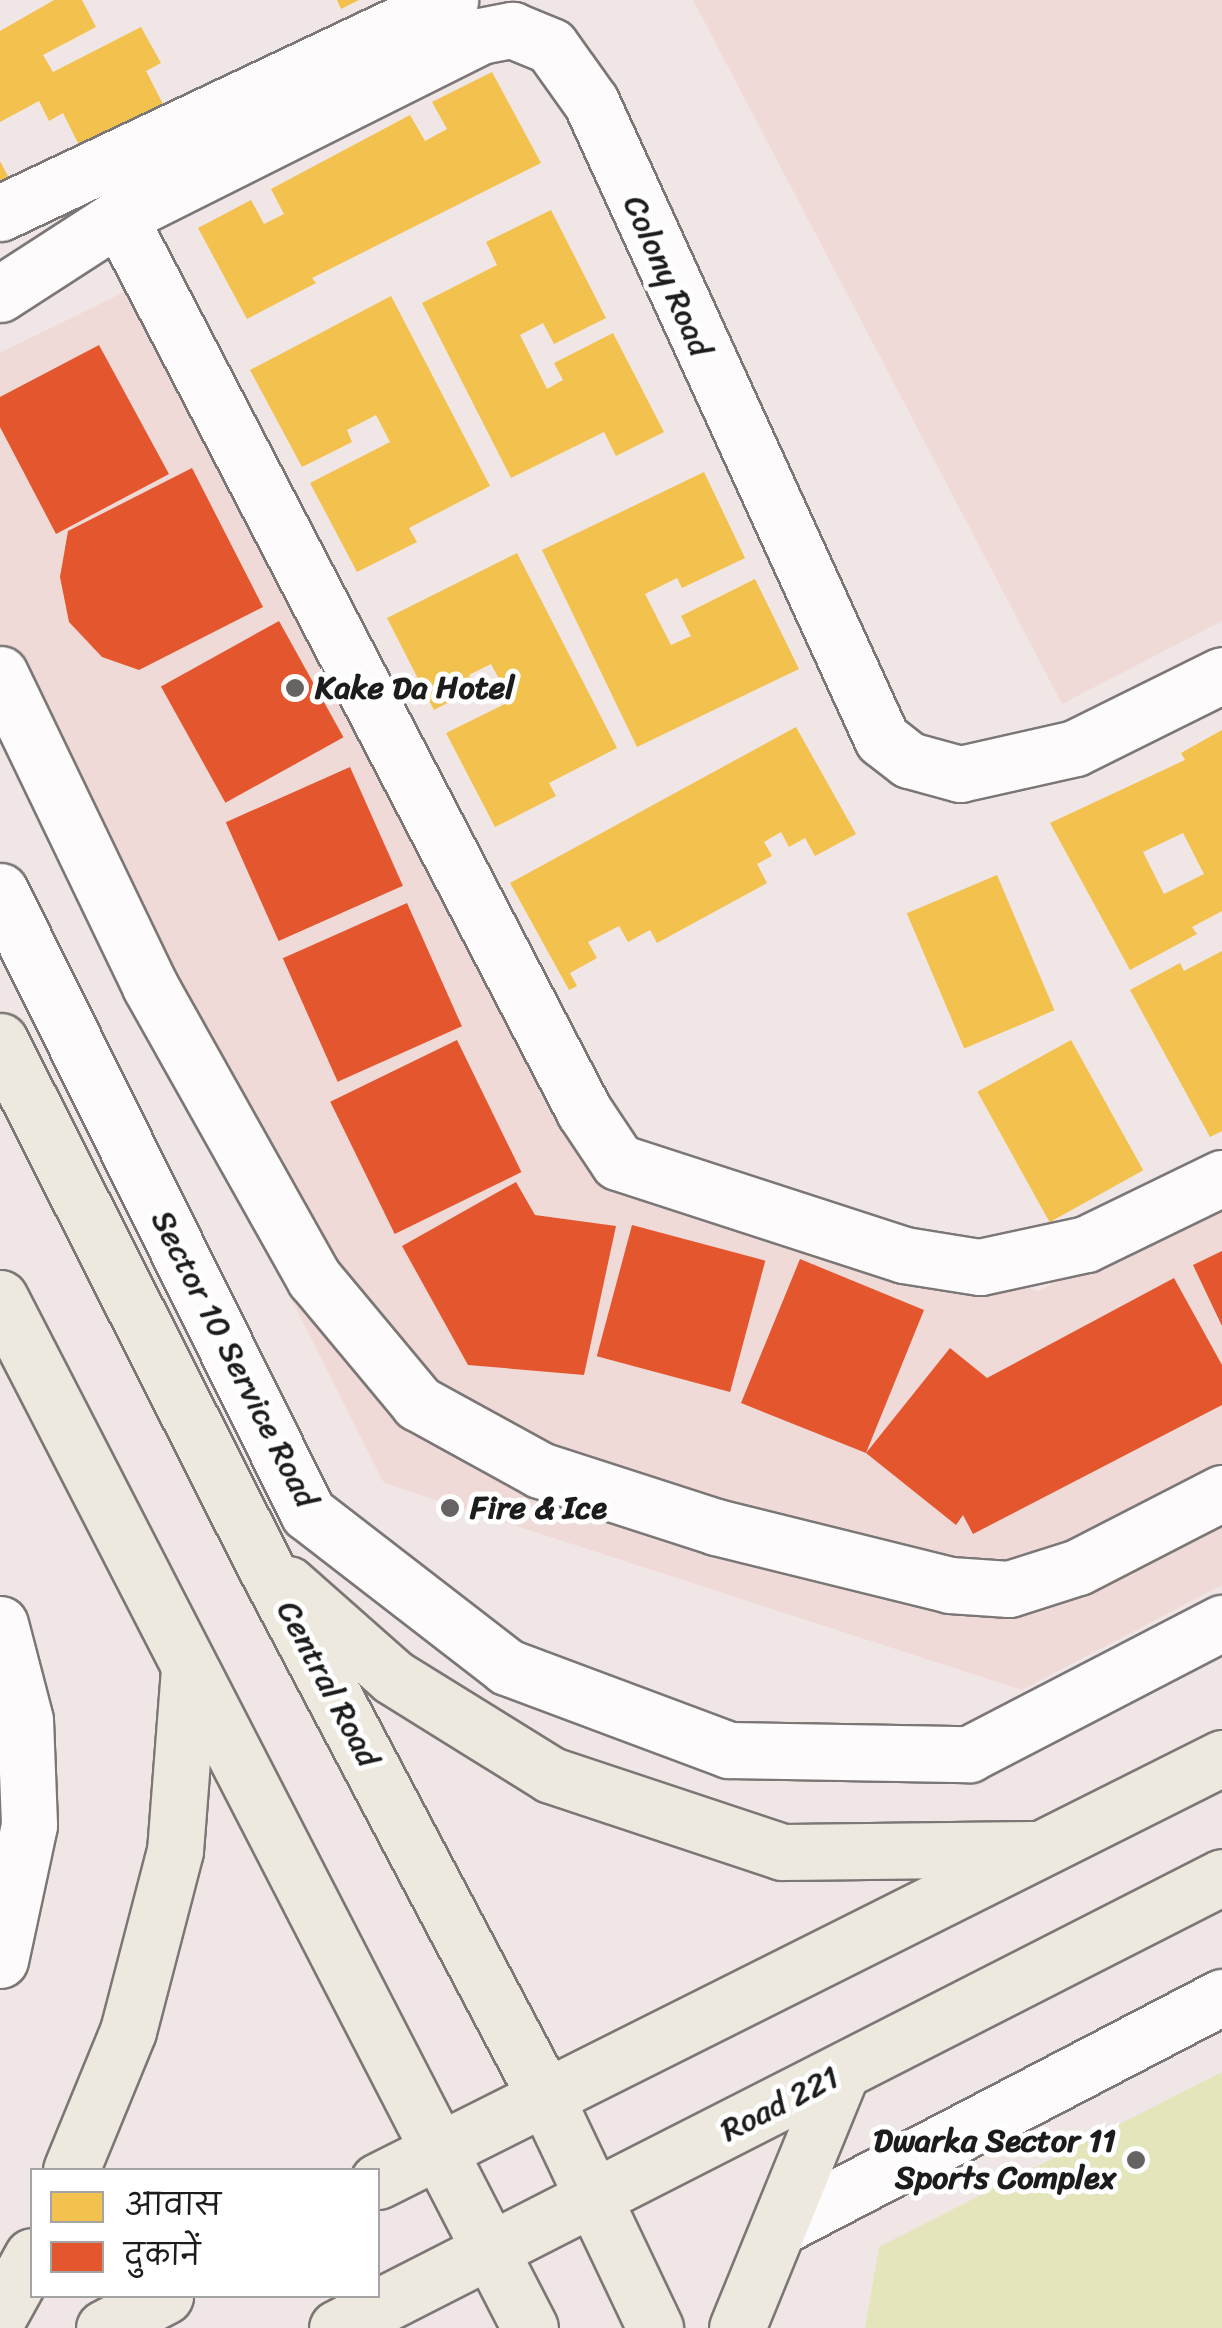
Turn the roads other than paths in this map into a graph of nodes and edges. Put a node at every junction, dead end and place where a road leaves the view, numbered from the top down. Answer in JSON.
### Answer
{"nodes":[{"id":1,"x":450,"y":0,"type":"edge"},
{"id":2,"x":0,"y":213,"type":"edge"},
{"id":3,"x":119,"y":217,"type":"junction"},
{"id":4,"x":0,"y":294,"type":"edge"},
{"id":5,"x":0,"y":674,"type":"edge"},
{"id":6,"x":1222,"y":676,"type":"edge"},
{"id":7,"x":0,"y":891,"type":"edge"},
{"id":8,"x":0,"y":1041,"type":"edge"},
{"id":9,"x":1222,"y":1178,"type":"edge"},
{"id":10,"x":0,"y":1298,"type":"edge"},
{"id":11,"x":1222,"y":1493,"type":"edge"},
{"id":12,"x":263,"y":1562,"type":"junction"},
{"id":13,"x":1222,"y":1623,"type":"edge"},
{"id":14,"x":0,"y":1624,"type":"edge"},
{"id":15,"x":188,"y":1672,"type":"junction"},
{"id":16,"x":1222,"y":1758,"type":"edge"},
{"id":17,"x":1047,"y":1849,"type":"junction"},
{"id":18,"x":1222,"y":1876,"type":"edge"},
{"id":19,"x":0,"y":1960,"type":"edge"},
{"id":20,"x":1222,"y":1998,"type":"edge"},
{"id":21,"x":841,"y":2074,"type":"junction"},
{"id":22,"x":544,"y":2094,"type":"junction"},
{"id":23,"x":440,"y":2148,"type":"junction"},
{"id":24,"x":72,"y":2168,"type":"edge"},
{"id":25,"x":380,"y":2180,"type":"edge"},
{"id":26,"x":591,"y":2202,"type":"junction"},
{"id":27,"x":782,"y":2226,"type":"junction"},
{"id":28,"x":492,"y":2252,"type":"junction"},
{"id":29,"x":30,"y":2260,"type":"edge"},
{"id":30,"x":161,"y":2298,"type":"edge"},
{"id":31,"x":0,"y":2314,"type":"edge"},
{"id":32,"x":751,"y":2317,"type":"edge"},
{"id":33,"x":104,"y":2328,"type":"edge"},
{"id":34,"x":337,"y":2328,"type":"edge"},
{"id":35,"x":530,"y":2328,"type":"edge"},
{"id":36,"x":655,"y":2328,"type":"edge"}],
"edges":[{"from":1,"to":2,"type":"street"},
{"from":3,"to":4,"type":"street","name":"Colony Road"},
{"from":3,"to":6,"type":"street","name":"Colony Road"},
{"from":3,"to":9,"type":"street"},
{"from":5,"to":11,"type":"street"},
{"from":7,"to":13,"type":"street","name":"Sector 10 Service Road"},
{"from":8,"to":12,"type":"main road","name":"Central Road"},
{"from":10,"to":15,"type":"main road"},
{"from":12,"to":17,"type":"main road"},
{"from":12,"to":22,"type":"main road","name":"Central Road"},
{"from":14,"to":19,"type":"street"},
{"from":15,"to":23,"type":"main road"},
{"from":15,"to":24,"type":"main road"},
{"from":16,"to":17,"type":"main road"},
{"from":17,"to":22,"type":"main road"},
{"from":18,"to":21,"type":"main road","name":"Road 221"},
{"from":20,"to":27,"type":"street"},
{"from":21,"to":26,"type":"main road","name":"Road 221"},
{"from":21,"to":27,"type":"main road"},
{"from":22,"to":23,"type":"main road"},
{"from":22,"to":26,"type":"main road","name":"Central Road"},
{"from":23,"to":25,"type":"main road"},
{"from":23,"to":28,"type":"main road"},
{"from":26,"to":28,"type":"main road","name":"Road 221"},
{"from":26,"to":36,"type":"main road","name":"Central Road"},
{"from":27,"to":32,"type":"main road"},
{"from":28,"to":34,"type":"main road","name":"Road 221"},
{"from":28,"to":35,"type":"main road"},
{"from":29,"to":31,"type":"main road"},
{"from":30,"to":33,"type":"main road"}]}
